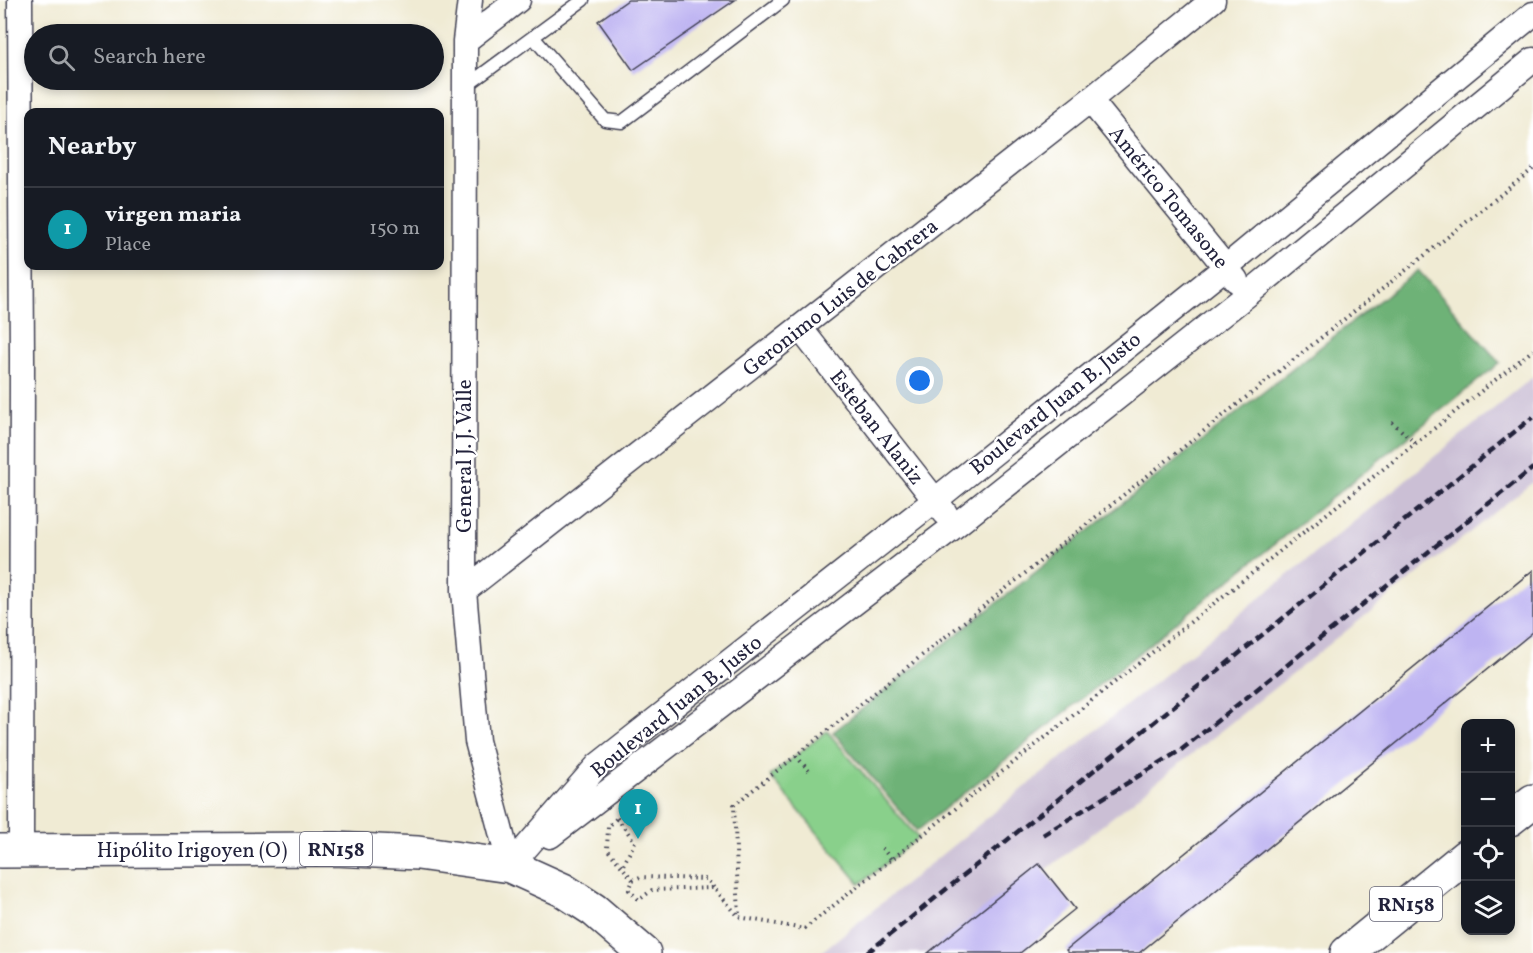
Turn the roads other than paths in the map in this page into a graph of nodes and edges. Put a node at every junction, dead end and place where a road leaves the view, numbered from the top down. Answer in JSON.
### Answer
{"nodes":[{"id":1,"x":20,"y":0,"type":"edge"},
{"id":2,"x":470,"y":0,"type":"edge"},
{"id":3,"x":518,"y":0,"type":"edge"},
{"id":4,"x":583,"y":0,"type":"edge"},
{"id":5,"x":783,"y":0,"type":"edge"},
{"id":6,"x":1213,"y":0,"type":"edge"},
{"id":7,"x":1527,"y":0,"type":"edge"},
{"id":8,"x":1533,"y":8,"type":"edge"},
{"id":9,"x":1533,"y":14,"type":"edge"},
{"id":10,"x":533,"y":37,"type":"junction"},
{"id":11,"x":465,"y":41,"type":"junction"},
{"id":12,"x":1533,"y":60,"type":"edge"},
{"id":13,"x":465,"y":87,"type":"junction"},
{"id":14,"x":1090,"y":100,"type":"junction"},
{"id":15,"x":1226,"y":267,"type":"junction"},
{"id":16,"x":1248,"y":294,"type":"junction"},
{"id":17,"x":800,"y":328,"type":"junction"},
{"id":18,"x":11,"y":358,"type":"edge"},
{"id":19,"x":934,"y":501,"type":"junction"},
{"id":20,"x":956,"y":525,"type":"junction"},
{"id":21,"x":464,"y":591,"type":"junction"},
{"id":22,"x":10,"y":851,"type":"edge"},
{"id":23,"x":1461,"y":860,"type":"edge"},
{"id":24,"x":510,"y":866,"type":"junction"},
{"id":25,"x":644,"y":953,"type":"edge"},
{"id":26,"x":1347,"y":953,"type":"edge"}],
"edges":[{"from":1,"to":18,"type":"street"},
{"from":2,"to":11,"type":"street","name":"General J. J. Valle"},
{"from":3,"to":11,"type":"street"},
{"from":4,"to":10,"type":"lane"},
{"from":5,"to":10,"type":"lane"},
{"from":6,"to":14,"type":"street","name":"Geronimo Luis de Cabrera"},
{"from":7,"to":8,"type":"street"},
{"from":9,"to":15,"type":"street","name":"Boulevard Juan B. Justo"},
{"from":10,"to":13,"type":"lane"},
{"from":11,"to":13,"type":"street","name":"General J. J. Valle"},
{"from":12,"to":16,"type":"street","name":"Boulevard Juan B. Justo"},
{"from":13,"to":21,"type":"street","name":"General J. J. Valle"},
{"from":14,"to":15,"type":"street","name":"Américo Tomasone"},
{"from":14,"to":17,"type":"street","name":"Geronimo Luis de Cabrera"},
{"from":15,"to":16,"type":"street","name":"Américo Tomasone"},
{"from":15,"to":19,"type":"street","name":"Boulevard Juan B. Justo"},
{"from":16,"to":20,"type":"street","name":"Boulevard Juan B. Justo"},
{"from":17,"to":19,"type":"street","name":"Esteban Alaniz"},
{"from":17,"to":21,"type":"street","name":"Geronimo Luis de Cabrera"},
{"from":18,"to":22,"type":"street"},
{"from":19,"to":20,"type":"street","name":"Esteban Alaniz"},
{"from":19,"to":24,"type":"street","name":"Boulevard Juan B. Justo"},
{"from":20,"to":24,"type":"street","name":"Boulevard Juan B. Justo"},
{"from":21,"to":24,"type":"street","name":"General J. J. Valle"},
{"from":22,"to":24,"type":"highway","name":"Hipólito Irigoyen (O)","number":"RN158"},
{"from":23,"to":26,"type":"highway","number":"RN158"},
{"from":24,"to":25,"type":"highway","name":"Hipólito Irigoyen (O)","number":"RN158"}]}
